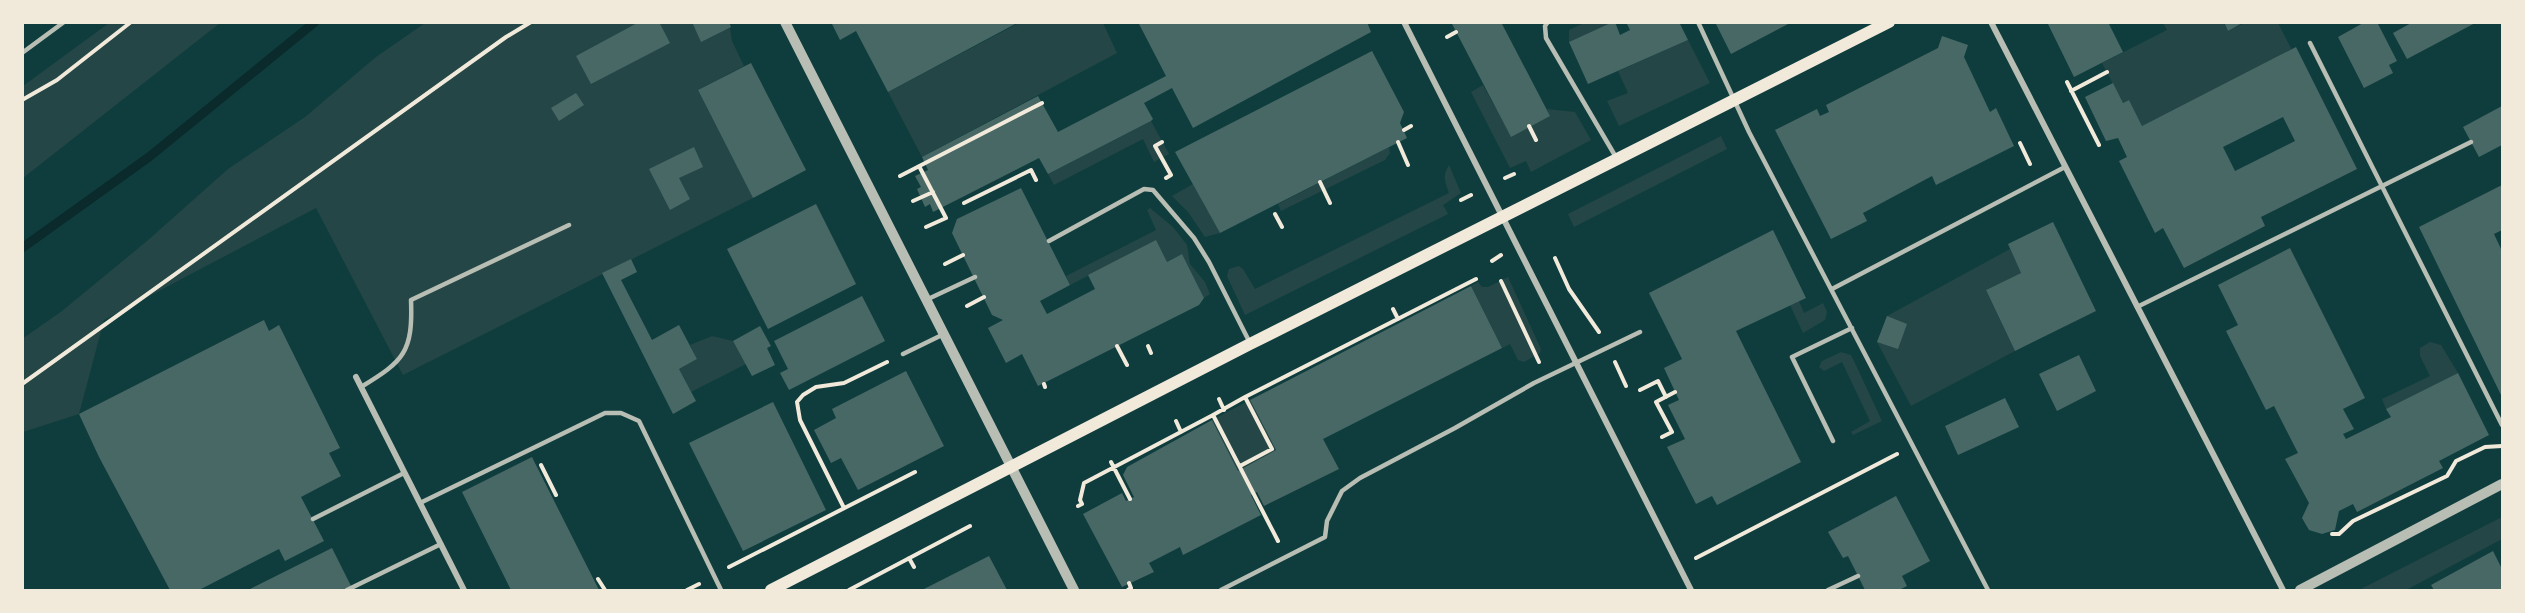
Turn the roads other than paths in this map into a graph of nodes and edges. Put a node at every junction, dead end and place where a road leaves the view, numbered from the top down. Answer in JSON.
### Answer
{"nodes":[{"id":1,"x":64,"y":22,"type":"edge"},
{"id":2,"x":785,"y":22,"type":"edge"},
{"id":3,"x":1404,"y":22,"type":"edge"},
{"id":4,"x":1548,"y":22,"type":"edge"},
{"id":5,"x":1698,"y":22,"type":"edge"},
{"id":6,"x":1889,"y":22,"type":"edge"},
{"id":7,"x":1991,"y":22,"type":"edge"},
{"id":8,"x":2310,"y":43,"type":"dead end"},
{"id":9,"x":22,"y":53,"type":"edge"},
{"id":10,"x":1734,"y":100,"type":"junction"},
{"id":11,"x":2471,"y":142,"type":"dead end"},
{"id":12,"x":1617,"y":159,"type":"junction"},
{"id":13,"x":2065,"y":167,"type":"junction"},
{"id":14,"x":2383,"y":187,"type":"junction"},
{"id":15,"x":1502,"y":217,"type":"junction"},
{"id":16,"x":569,"y":225,"type":"dead end"},
{"id":17,"x":1048,"y":241,"type":"dead end"},
{"id":18,"x":975,"y":277,"type":"dead end"},
{"id":19,"x":1832,"y":289,"type":"junction"},
{"id":20,"x":926,"y":300,"type":"junction"},
{"id":21,"x":2137,"y":308,"type":"junction"},
{"id":22,"x":1852,"y":328,"type":"junction"},
{"id":23,"x":1640,"y":332,"type":"dead end"},
{"id":24,"x":944,"y":334,"type":"junction"},
{"id":25,"x":1250,"y":344,"type":"junction"},
{"id":26,"x":903,"y":354,"type":"road end"},
{"id":27,"x":1576,"y":362,"type":"junction"},
{"id":28,"x":356,"y":377,"type":"dead end"},
{"id":29,"x":361,"y":387,"type":"junction"},
{"id":30,"x":2502,"y":425,"type":"edge"},
{"id":31,"x":1833,"y":441,"type":"dead end"},
{"id":32,"x":1010,"y":466,"type":"junction"},
{"id":33,"x":405,"y":472,"type":"junction"},
{"id":34,"x":2502,"y":484,"type":"edge"},
{"id":35,"x":420,"y":502,"type":"junction"},
{"id":36,"x":313,"y":519,"type":"dead end"},
{"id":37,"x":441,"y":544,"type":"junction"},
{"id":38,"x":1858,"y":576,"type":"dead end"},
{"id":39,"x":775,"y":590,"type":"edge"},
{"id":40,"x":347,"y":591,"type":"edge"},
{"id":41,"x":464,"y":591,"type":"edge"},
{"id":42,"x":721,"y":591,"type":"edge"},
{"id":43,"x":1074,"y":591,"type":"edge"},
{"id":44,"x":1221,"y":591,"type":"edge"},
{"id":45,"x":1691,"y":591,"type":"edge"},
{"id":46,"x":1828,"y":591,"type":"edge"},
{"id":47,"x":1988,"y":591,"type":"edge"},
{"id":48,"x":2283,"y":591,"type":"edge"},
{"id":49,"x":2300,"y":591,"type":"edge"}],
"edges":[{"from":1,"to":9,"type":"lane"},
{"from":2,"to":20,"type":"street"},
{"from":3,"to":15,"type":"street"},
{"from":4,"to":12,"type":"lane"},
{"from":5,"to":10,"type":"lane"},
{"from":6,"to":10,"type":"main road"},
{"from":7,"to":13,"type":"street"},
{"from":8,"to":14,"type":"lane"},
{"from":10,"to":12,"type":"main road"},
{"from":10,"to":19,"type":"lane"},
{"from":11,"to":14,"type":"lane"},
{"from":12,"to":15,"type":"main road"},
{"from":13,"to":19,"type":"lane"},
{"from":13,"to":21,"type":"street"},
{"from":14,"to":21,"type":"lane"},
{"from":14,"to":30,"type":"lane"},
{"from":15,"to":25,"type":"main road"},
{"from":15,"to":27,"type":"street"},
{"from":16,"to":29,"type":"lane"},
{"from":17,"to":25,"type":"lane"},
{"from":18,"to":20,"type":"lane"},
{"from":19,"to":22,"type":"lane"},
{"from":20,"to":24,"type":"street"},
{"from":21,"to":48,"type":"street"},
{"from":22,"to":31,"type":"lane"},
{"from":22,"to":47,"type":"lane"},
{"from":23,"to":27,"type":"lane"},
{"from":24,"to":26,"type":"lane"},
{"from":24,"to":32,"type":"street"},
{"from":25,"to":32,"type":"main road"},
{"from":27,"to":44,"type":"lane"},
{"from":27,"to":45,"type":"street"},
{"from":28,"to":29,"type":"street"},
{"from":29,"to":33,"type":"street"},
{"from":32,"to":39,"type":"main road"},
{"from":32,"to":43,"type":"street"},
{"from":33,"to":35,"type":"street"},
{"from":33,"to":36,"type":"lane"},
{"from":34,"to":49,"type":"street"},
{"from":35,"to":37,"type":"street"},
{"from":35,"to":42,"type":"lane"},
{"from":37,"to":40,"type":"lane"},
{"from":37,"to":41,"type":"street"},
{"from":38,"to":46,"type":"lane"}]}
